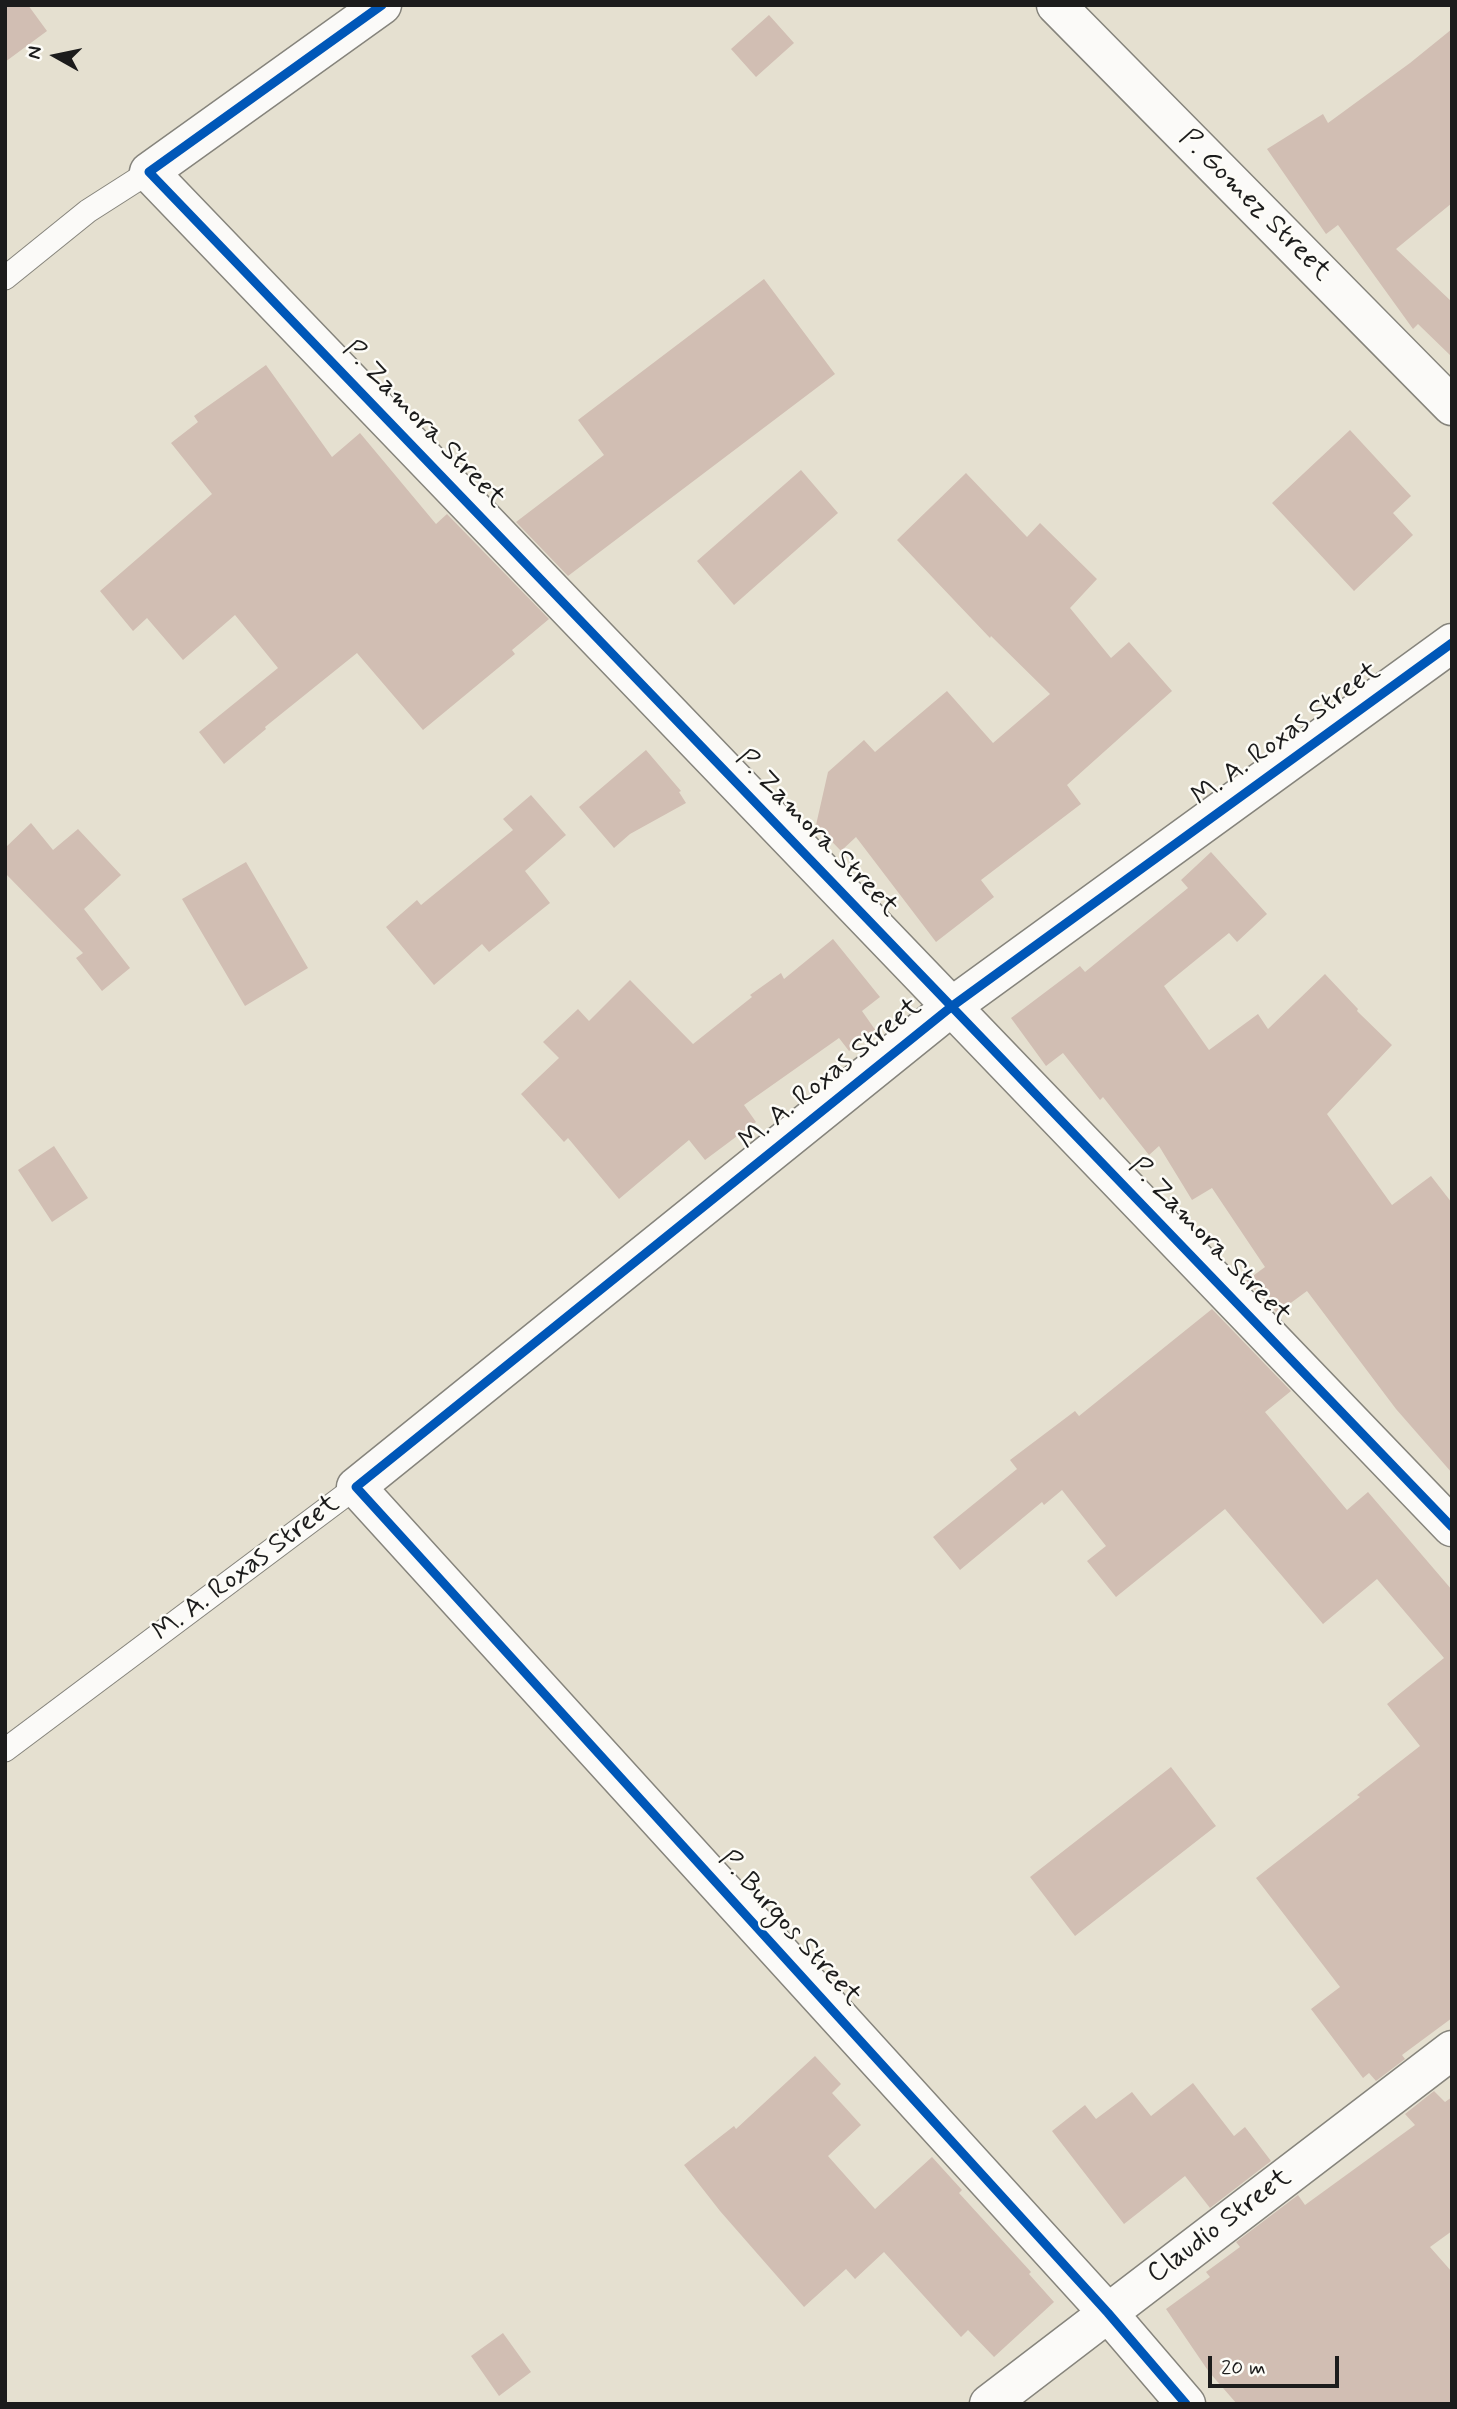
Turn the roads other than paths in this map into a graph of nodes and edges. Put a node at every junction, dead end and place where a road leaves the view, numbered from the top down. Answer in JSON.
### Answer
{"nodes":[{"id":1,"x":382,"y":5,"type":"edge"},
{"id":2,"x":1056,"y":5,"type":"edge"},
{"id":3,"x":149,"y":172,"type":"junction"},
{"id":4,"x":5,"y":278,"type":"edge"},
{"id":5,"x":1452,"y":406,"type":"edge"},
{"id":6,"x":1452,"y":643,"type":"edge"},
{"id":7,"x":951,"y":1007,"type":"junction"},
{"id":8,"x":356,"y":1487,"type":"junction"},
{"id":9,"x":1452,"y":1527,"type":"edge"},
{"id":10,"x":5,"y":1750,"type":"edge"},
{"id":11,"x":1452,"y":2050,"type":"edge"},
{"id":12,"x":1108,"y":2313,"type":"junction"},
{"id":13,"x":989,"y":2404,"type":"edge"},
{"id":14,"x":1186,"y":2404,"type":"edge"}],
"edges":[{"from":1,"to":3,"type":"street"},
{"from":2,"to":5,"type":"street","name":"P. Gomez Street"},
{"from":3,"to":4,"type":"lane"},
{"from":3,"to":7,"type":"street","name":"P. Zamora Street"},
{"from":6,"to":7,"type":"street","name":"M. A. Roxas Street"},
{"from":7,"to":8,"type":"street","name":"M. A. Roxas Street"},
{"from":7,"to":9,"type":"street","name":"P. Zamora Street"},
{"from":8,"to":10,"type":"lane","name":"M. A. Roxas Street"},
{"from":8,"to":12,"type":"street","name":"P. Burgos Street"},
{"from":11,"to":12,"type":"street","name":"Claudio Street"},
{"from":12,"to":13,"type":"street","name":"Claudio Street"},
{"from":12,"to":14,"type":"street","name":"P. Burgos Street"}]}
